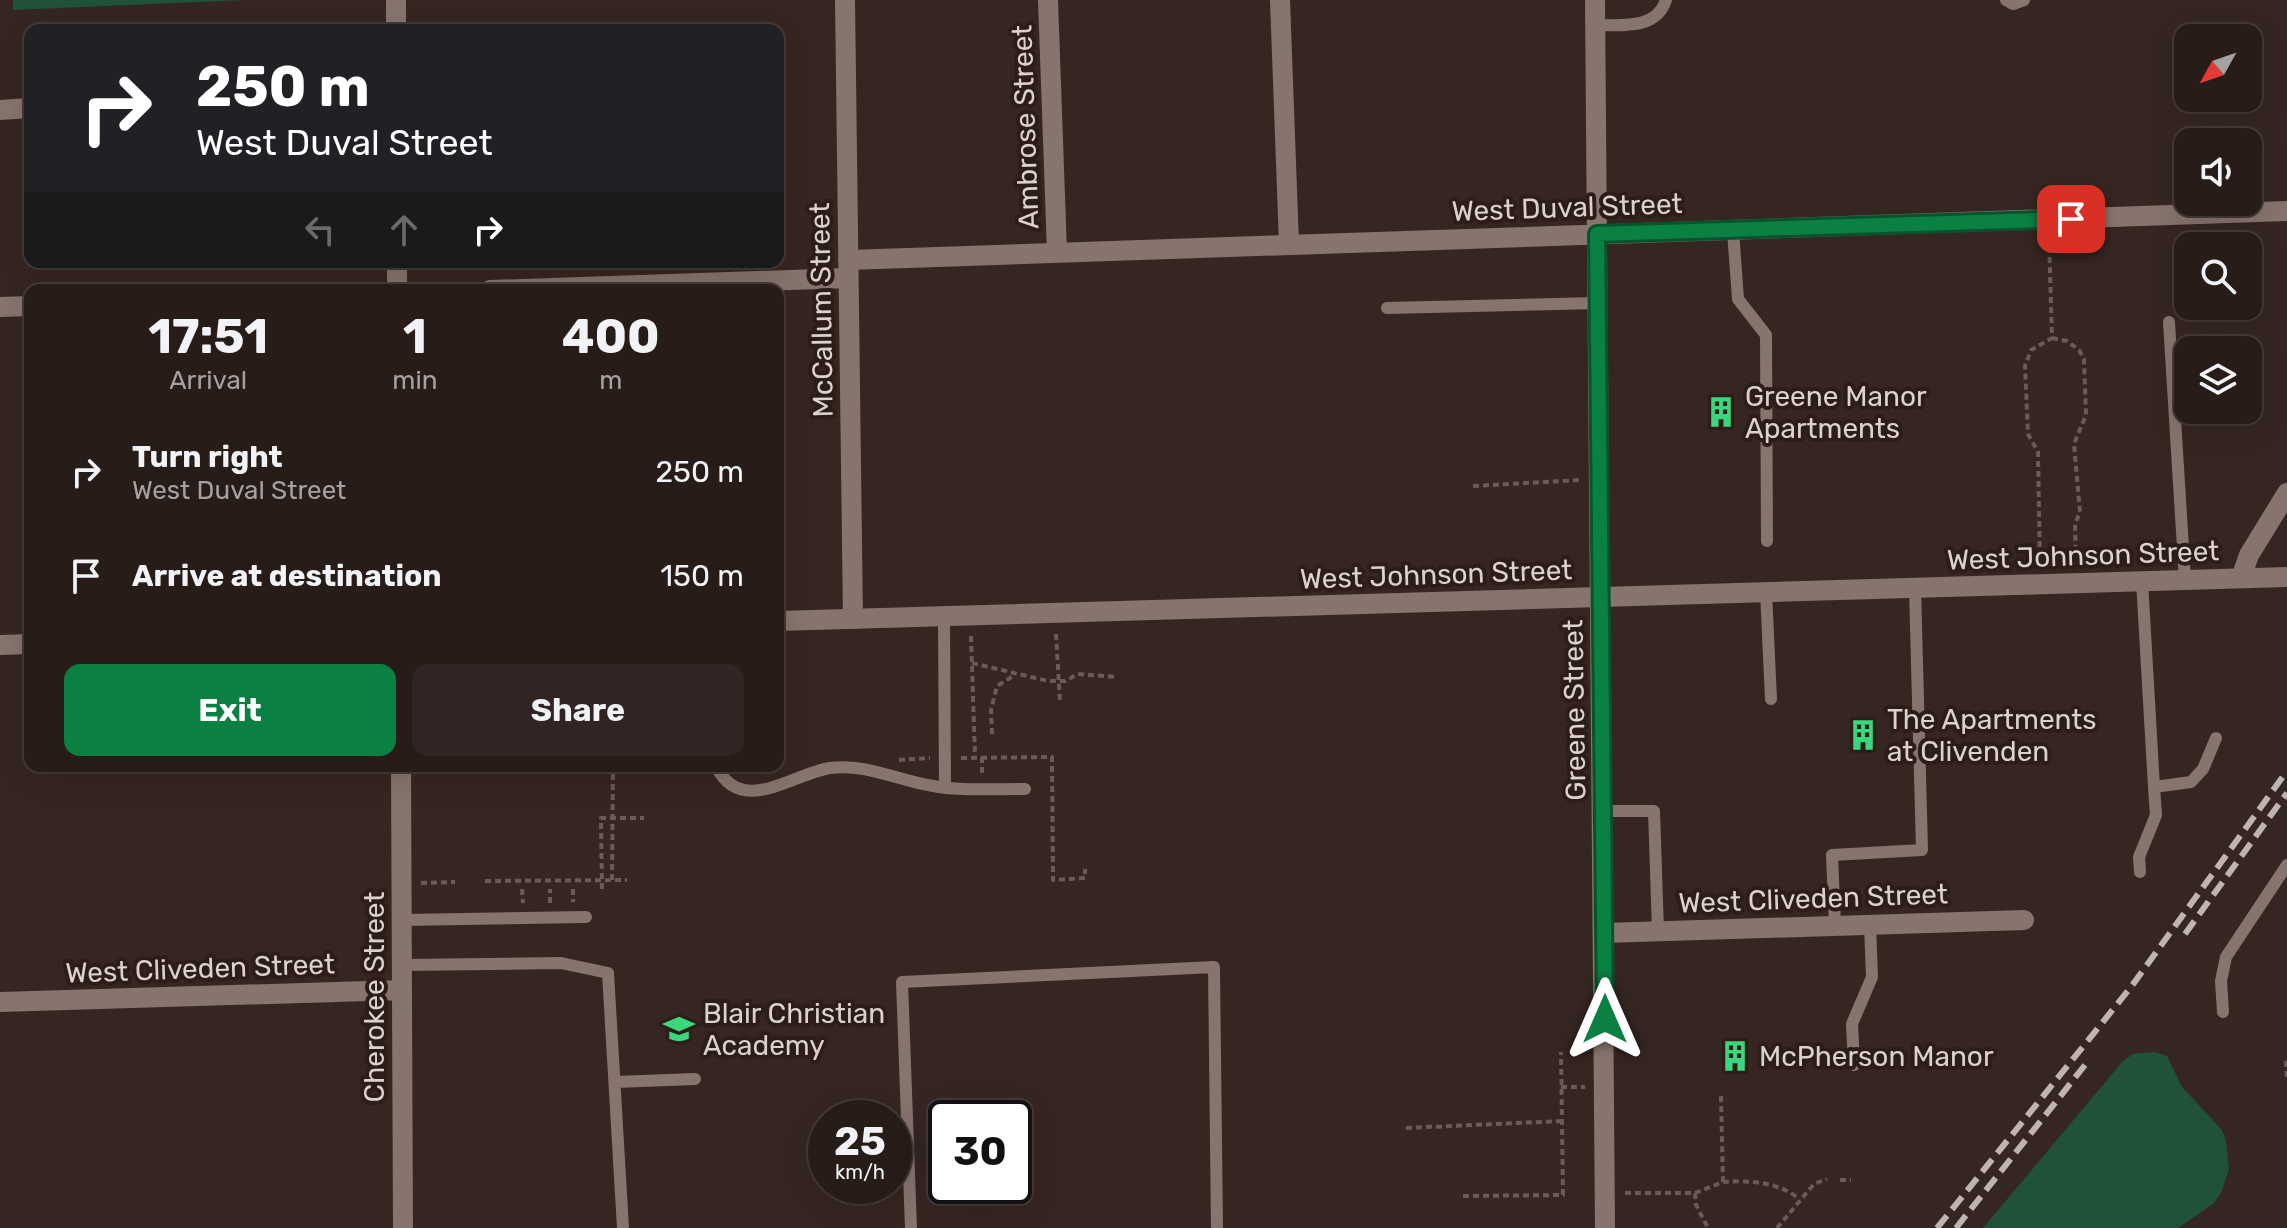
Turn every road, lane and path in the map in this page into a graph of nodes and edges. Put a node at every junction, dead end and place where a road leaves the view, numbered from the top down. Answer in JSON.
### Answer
{"nodes":[{"id":1,"x":396,"y":0,"type":"edge"},
{"id":2,"x":845,"y":0,"type":"edge"},
{"id":3,"x":1048,"y":0,"type":"edge"},
{"id":4,"x":1280,"y":0,"type":"edge"},
{"id":5,"x":1595,"y":0,"type":"edge"},
{"id":6,"x":1666,"y":0,"type":"edge"},
{"id":7,"x":2006,"y":0,"type":"edge"},
{"id":8,"x":2024,"y":0,"type":"edge"},
{"id":9,"x":396,"y":24,"type":"edge"},
{"id":10,"x":1595,"y":25,"type":"junction"},
{"id":11,"x":24,"y":108,"type":"edge"},
{"id":12,"x":0,"y":110,"type":"edge"},
{"id":13,"x":2287,"y":211,"type":"edge"},
{"id":14,"x":1733,"y":231,"type":"junction"},
{"id":15,"x":1597,"y":234,"type":"junction"},
{"id":16,"x":2049,"y":238,"type":"dead end"},
{"id":17,"x":1289,"y":244,"type":"junction"},
{"id":18,"x":1057,"y":252,"type":"junction"},
{"id":19,"x":848,"y":269,"type":"junction"},
{"id":20,"x":592,"y":284,"type":"edge"},
{"id":21,"x":1598,"y":303,"type":"junction"},
{"id":22,"x":24,"y":306,"type":"edge"},
{"id":23,"x":0,"y":307,"type":"edge"},
{"id":24,"x":1387,"y":308,"type":"dead end"},
{"id":25,"x":2169,"y":322,"type":"dead end"},
{"id":26,"x":2052,"y":338,"type":"junction"},
{"id":27,"x":1580,"y":480,"type":"dead end"},
{"id":28,"x":1473,"y":486,"type":"dead end"},
{"id":29,"x":2287,"y":493,"type":"edge"},
{"id":30,"x":1767,"y":541,"type":"dead end"},
{"id":31,"x":2076,"y":566,"type":"dead end"},
{"id":32,"x":2040,"y":568,"type":"dead end"},
{"id":33,"x":2287,"y":577,"type":"edge"},
{"id":34,"x":2241,"y":578,"type":"junction"},
{"id":35,"x":2185,"y":580,"type":"junction"},
{"id":36,"x":2142,"y":581,"type":"junction"},
{"id":37,"x":1915,"y":588,"type":"junction"},
{"id":38,"x":1766,"y":592,"type":"junction"},
{"id":39,"x":1601,"y":597,"type":"junction"},
{"id":40,"x":944,"y":617,"type":"junction"},
{"id":41,"x":853,"y":619,"type":"junction"},
{"id":42,"x":784,"y":621,"type":"edge"},
{"id":43,"x":1056,"y":634,"type":"dead end"},
{"id":44,"x":971,"y":636,"type":"dead end"},
{"id":45,"x":24,"y":644,"type":"edge"},
{"id":46,"x":0,"y":645,"type":"edge"},
{"id":47,"x":972,"y":663,"type":"junction"},
{"id":48,"x":1017,"y":675,"type":"junction"},
{"id":49,"x":1117,"y":677,"type":"dead end"},
{"id":50,"x":1058,"y":681,"type":"junction"},
{"id":51,"x":1771,"y":699,"type":"dead end"},
{"id":52,"x":1060,"y":702,"type":"dead end"},
{"id":53,"x":992,"y":734,"type":"dead end"},
{"id":54,"x":2216,"y":738,"type":"dead end"},
{"id":55,"x":975,"y":757,"type":"junction"},
{"id":56,"x":930,"y":758,"type":"dead end"},
{"id":57,"x":954,"y":758,"type":"dead end"},
{"id":58,"x":888,"y":761,"type":"dead end"},
{"id":59,"x":401,"y":772,"type":"edge"},
{"id":60,"x":613,"y":772,"type":"edge"},
{"id":61,"x":719,"y":772,"type":"edge"},
{"id":62,"x":2154,"y":787,"type":"junction"},
{"id":63,"x":945,"y":788,"type":"junction"},
{"id":64,"x":1025,"y":789,"type":"dead end"},
{"id":65,"x":1604,"y":811,"type":"junction"},
{"id":66,"x":612,"y":818,"type":"junction"},
{"id":67,"x":644,"y":818,"type":"dead end"},
{"id":68,"x":2287,"y":865,"type":"edge"},
{"id":69,"x":1085,"y":869,"type":"dead end"},
{"id":70,"x":2140,"y":872,"type":"dead end"},
{"id":71,"x":602,"y":880,"type":"junction"},
{"id":72,"x":612,"y":880,"type":"junction"},
{"id":73,"x":627,"y":880,"type":"dead end"},
{"id":74,"x":485,"y":881,"type":"dead end"},
{"id":75,"x":455,"y":882,"type":"dead end"},
{"id":76,"x":421,"y":883,"type":"dead end"},
{"id":77,"x":602,"y":889,"type":"dead end"},
{"id":78,"x":586,"y":917,"type":"dead end"},
{"id":79,"x":401,"y":920,"type":"junction"},
{"id":80,"x":2024,"y":920,"type":"dead end"},
{"id":81,"x":1870,"y":925,"type":"junction"},
{"id":82,"x":1835,"y":926,"type":"junction"},
{"id":83,"x":1658,"y":931,"type":"junction"},
{"id":84,"x":1605,"y":933,"type":"junction"},
{"id":85,"x":401,"y":965,"type":"junction"},
{"id":86,"x":402,"y":990,"type":"junction"},
{"id":87,"x":0,"y":1002,"type":"edge"},
{"id":88,"x":2223,"y":1012,"type":"dead end"},
{"id":89,"x":1561,"y":1052,"type":"dead end"},
{"id":90,"x":2286,"y":1061,"type":"edge"},
{"id":91,"x":1854,"y":1065,"type":"dead end"},
{"id":92,"x":695,"y":1079,"type":"dead end"},
{"id":93,"x":2287,"y":1081,"type":"edge"},
{"id":94,"x":615,"y":1082,"type":"junction"},
{"id":95,"x":1561,"y":1087,"type":"junction"},
{"id":96,"x":1585,"y":1087,"type":"dead end"},
{"id":97,"x":1721,"y":1096,"type":"dead end"},
{"id":98,"x":1562,"y":1121,"type":"junction"},
{"id":99,"x":1406,"y":1128,"type":"dead end"},
{"id":100,"x":1827,"y":1179,"type":"dead end"},
{"id":101,"x":1840,"y":1180,"type":"dead end"},
{"id":102,"x":1851,"y":1180,"type":"dead end"},
{"id":103,"x":1723,"y":1182,"type":"junction"},
{"id":104,"x":1628,"y":1193,"type":"dead end"},
{"id":105,"x":1695,"y":1193,"type":"junction"},
{"id":106,"x":1463,"y":1196,"type":"dead end"},
{"id":107,"x":1799,"y":1199,"type":"junction"},
{"id":108,"x":403,"y":1228,"type":"edge"},
{"id":109,"x":623,"y":1228,"type":"edge"},
{"id":110,"x":911,"y":1228,"type":"edge"},
{"id":111,"x":1217,"y":1228,"type":"edge"},
{"id":112,"x":1605,"y":1228,"type":"edge"},
{"id":113,"x":1708,"y":1228,"type":"edge"},
{"id":114,"x":1777,"y":1228,"type":"edge"}],
"edges":[{"from":1,"to":9,"type":"street"},
{"from":2,"to":19,"type":"street","name":"McCallum Street"},
{"from":3,"to":18,"type":"street","name":"Ambrose Street"},
{"from":4,"to":17,"type":"street"},
{"from":5,"to":10,"type":"street","name":"Greene Street"},
{"from":6,"to":10,"type":"lane"},
{"from":7,"to":8,"type":"lane"},
{"from":10,"to":15,"type":"street","name":"Greene Street"},
{"from":11,"to":12,"type":"street"},
{"from":13,"to":14,"type":"street","name":"West Duval Street"},
{"from":14,"to":15,"type":"street","name":"West Duval Street"},
{"from":14,"to":30,"type":"lane"},
{"from":15,"to":17,"type":"street","name":"West Duval Street"},
{"from":15,"to":21,"type":"street","name":"Greene Street"},
{"from":16,"to":26,"type":"path"},
{"from":17,"to":18,"type":"street","name":"West Duval Street"},
{"from":18,"to":19,"type":"street","name":"West Duval Street"},
{"from":19,"to":20,"type":"street","name":"West Duval Street"},
{"from":19,"to":41,"type":"street","name":"McCallum Street"},
{"from":21,"to":24,"type":"lane"},
{"from":21,"to":39,"type":"street","name":"Greene Street"},
{"from":22,"to":23,"type":"street"},
{"from":25,"to":35,"type":"lane"},
{"from":26,"to":31,"type":"path"},
{"from":26,"to":32,"type":"path"},
{"from":27,"to":28,"type":"path"},
{"from":29,"to":34,"type":"street"},
{"from":33,"to":34,"type":"street","name":"West Johnson Street"},
{"from":34,"to":35,"type":"street","name":"West Johnson Street"},
{"from":35,"to":36,"type":"street","name":"West Johnson Street"},
{"from":36,"to":37,"type":"street","name":"West Johnson Street"},
{"from":36,"to":62,"type":"lane"},
{"from":37,"to":38,"type":"street","name":"West Johnson Street"},
{"from":37,"to":82,"type":"lane"},
{"from":38,"to":39,"type":"street","name":"West Johnson Street"},
{"from":38,"to":51,"type":"lane"},
{"from":39,"to":40,"type":"street","name":"West Johnson Street"},
{"from":39,"to":65,"type":"street","name":"Greene Street"},
{"from":40,"to":41,"type":"street","name":"West Johnson Street"},
{"from":40,"to":63,"type":"lane"},
{"from":41,"to":42,"type":"street","name":"West Johnson Street"},
{"from":43,"to":50,"type":"path"},
{"from":44,"to":47,"type":"path"},
{"from":45,"to":46,"type":"street"},
{"from":47,"to":48,"type":"path"},
{"from":47,"to":55,"type":"path"},
{"from":48,"to":50,"type":"path"},
{"from":48,"to":53,"type":"path"},
{"from":49,"to":50,"type":"path"},
{"from":50,"to":52,"type":"path"},
{"from":54,"to":62,"type":"lane"},
{"from":55,"to":57,"type":"path"},
{"from":55,"to":69,"type":"path"},
{"from":56,"to":58,"type":"path"},
{"from":59,"to":79,"type":"street","name":"Cherokee Street"},
{"from":60,"to":66,"type":"path"},
{"from":61,"to":63,"type":"lane"},
{"from":62,"to":70,"type":"lane"},
{"from":63,"to":64,"type":"lane"},
{"from":65,"to":83,"type":"lane"},
{"from":65,"to":84,"type":"street","name":"Greene Street"},
{"from":66,"to":67,"type":"path"},
{"from":66,"to":71,"type":"path"},
{"from":66,"to":72,"type":"path"},
{"from":68,"to":88,"type":"lane"},
{"from":71,"to":72,"type":"path"},
{"from":71,"to":74,"type":"path"},
{"from":71,"to":77,"type":"path"},
{"from":72,"to":73,"type":"path"},
{"from":75,"to":76,"type":"path"},
{"from":78,"to":79,"type":"lane"},
{"from":79,"to":85,"type":"street","name":"Cherokee Street"},
{"from":80,"to":81,"type":"street","name":"West Cliveden Street"},
{"from":81,"to":82,"type":"street","name":"West Cliveden Street"},
{"from":81,"to":91,"type":"lane"},
{"from":82,"to":83,"type":"street","name":"West Cliveden Street"},
{"from":83,"to":84,"type":"street","name":"West Cliveden Street"},
{"from":84,"to":112,"type":"street","name":"Greene Street"},
{"from":85,"to":86,"type":"street","name":"Cherokee Street"},
{"from":85,"to":94,"type":"lane"},
{"from":86,"to":87,"type":"street","name":"West Cliveden Street"},
{"from":86,"to":108,"type":"street","name":"Cherokee Street"},
{"from":89,"to":95,"type":"path"},
{"from":90,"to":93,"type":"path"},
{"from":92,"to":94,"type":"lane"},
{"from":94,"to":109,"type":"lane"},
{"from":95,"to":96,"type":"path"},
{"from":95,"to":98,"type":"path"},
{"from":97,"to":103,"type":"path"},
{"from":98,"to":99,"type":"path"},
{"from":98,"to":106,"type":"path"},
{"from":100,"to":107,"type":"path"},
{"from":101,"to":102,"type":"path"},
{"from":103,"to":105,"type":"path"},
{"from":103,"to":107,"type":"path"},
{"from":104,"to":105,"type":"path"},
{"from":105,"to":113,"type":"path"},
{"from":107,"to":114,"type":"path"},
{"from":110,"to":111,"type":"lane"}]}
